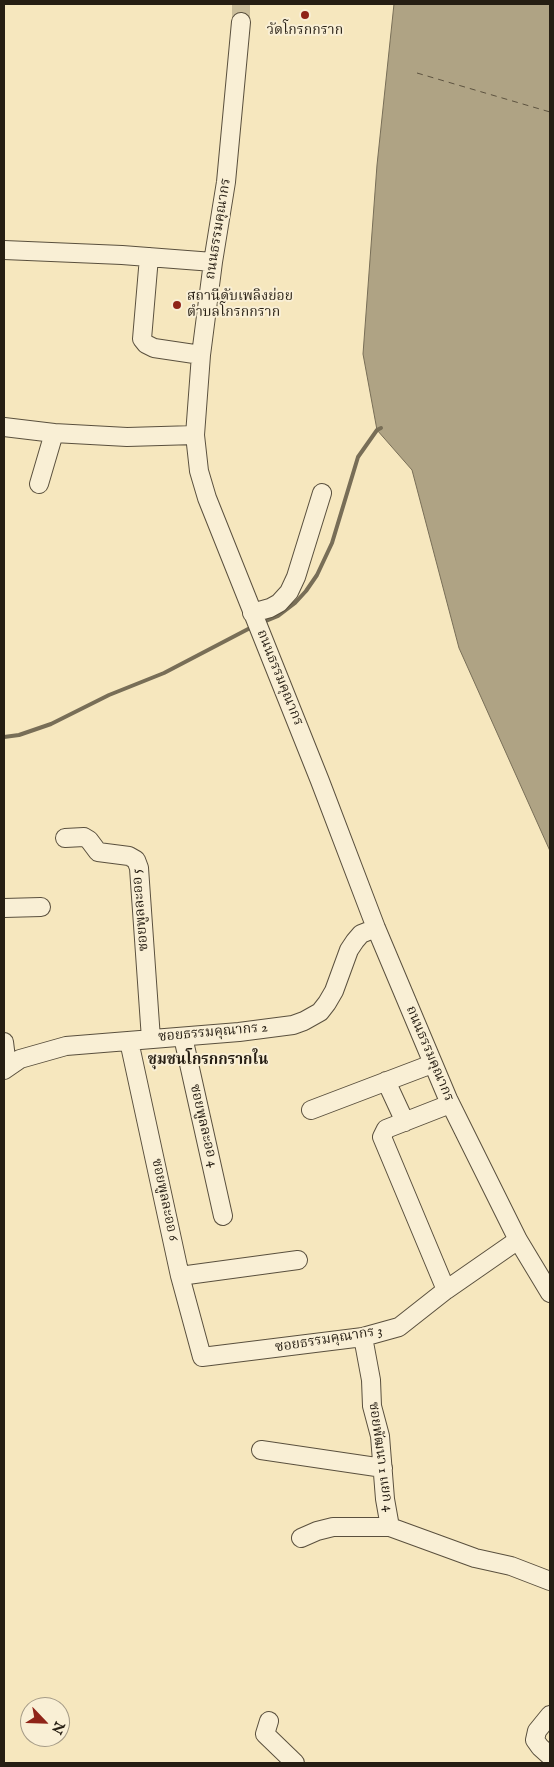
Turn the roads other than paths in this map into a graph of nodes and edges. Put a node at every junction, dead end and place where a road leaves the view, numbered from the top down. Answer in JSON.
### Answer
{"nodes":[{"id":1,"x":241,"y":22,"type":"tunnel mouth"},
{"id":2,"x":4,"y":250,"type":"edge"},
{"id":3,"x":149,"y":257,"type":"junction"},
{"id":4,"x":213,"y":262,"type":"junction"},
{"id":5,"x":201,"y":355,"type":"junction"},
{"id":6,"x":4,"y":427,"type":"edge"},
{"id":7,"x":54,"y":433,"type":"junction"},
{"id":8,"x":195,"y":435,"type":"junction"},
{"id":9,"x":39,"y":484,"type":"dead end"},
{"id":10,"x":322,"y":493,"type":"dead end"},
{"id":11,"x":254,"y":616,"type":"junction"},
{"id":12,"x":65,"y":838,"type":"dead end"},
{"id":13,"x":41,"y":907,"type":"dead end"},
{"id":14,"x":4,"y":908,"type":"edge"},
{"id":15,"x":376,"y":928,"type":"junction"},
{"id":16,"x":182,"y":1036,"type":"junction"},
{"id":17,"x":151,"y":1039,"type":"junction"},
{"id":18,"x":129,"y":1041,"type":"junction"},
{"id":19,"x":4,"y":1057,"type":"edge"},
{"id":20,"x":432,"y":1064,"type":"junction"},
{"id":21,"x":386,"y":1081,"type":"junction"},
{"id":22,"x":450,"y":1104,"type":"junction"},
{"id":23,"x":311,"y":1110,"type":"dead end"},
{"id":24,"x":405,"y":1122,"type":"junction"},
{"id":25,"x":223,"y":1216,"type":"dead end"},
{"id":26,"x":518,"y":1240,"type":"junction"},
{"id":27,"x":298,"y":1260,"type":"dead end"},
{"id":28,"x":180,"y":1276,"type":"junction"},
{"id":29,"x":446,"y":1290,"type":"junction"},
{"id":30,"x":550,"y":1294,"type":"edge"},
{"id":31,"x":363,"y":1338,"type":"junction"},
{"id":32,"x":202,"y":1358,"type":"joint"},
{"id":33,"x":260,"y":1450,"type":"dead end"},
{"id":34,"x":383,"y":1468,"type":"junction"},
{"id":35,"x":390,"y":1527,"type":"junction"},
{"id":36,"x":301,"y":1538,"type":"dead end"},
{"id":37,"x":550,"y":1582,"type":"edge"},
{"id":38,"x":550,"y":1715,"type":"edge"},
{"id":39,"x":269,"y":1721,"type":"dead end"},
{"id":40,"x":550,"y":1756,"type":"edge"},
{"id":41,"x":295,"y":1763,"type":"edge"}],
"edges":[{"from":1,"to":4,"type":"street","name":"ถนนธรรมคุณากร"},
{"from":2,"to":3,"type":"street"},
{"from":3,"to":4,"type":"street"},
{"from":3,"to":5,"type":"street"},
{"from":4,"to":5,"type":"street","name":"ถนนธรรมคุณากร"},
{"from":5,"to":8,"type":"street","name":"ถนนธรรมคุณากร"},
{"from":6,"to":7,"type":"street"},
{"from":7,"to":8,"type":"street"},
{"from":7,"to":9,"type":"street"},
{"from":8,"to":11,"type":"street","name":"ถนนธรรมคุณากร"},
{"from":10,"to":11,"type":"street"},
{"from":11,"to":15,"type":"street","name":"ถนนธรรมคุณากร"},
{"from":12,"to":17,"type":"street","name":"ซอยพูลละออ 5"},
{"from":13,"to":14,"type":"street"},
{"from":15,"to":16,"type":"street","name":"ซอยธรรมคุณากร 2"},
{"from":15,"to":20,"type":"street","name":"ถนนธรรมคุณากร"},
{"from":16,"to":17,"type":"street","name":"ซอยธรรมคุณากร 2"},
{"from":16,"to":25,"type":"street","name":"ซอยพูลละออ 4"},
{"from":17,"to":18,"type":"street","name":"ซอยธรรมคุณากร 2"},
{"from":18,"to":19,"type":"street","name":"ซอยธรรมคุณากร 2"},
{"from":18,"to":28,"type":"street","name":"ซอยพูลละออ 6"},
{"from":20,"to":21,"type":"street"},
{"from":20,"to":22,"type":"street","name":"ถนนธรรมคุณากร"},
{"from":21,"to":23,"type":"street"},
{"from":21,"to":24,"type":"street"},
{"from":22,"to":24,"type":"street"},
{"from":22,"to":26,"type":"street","name":"ถนนธรรมคุณากร"},
{"from":24,"to":29,"type":"street"},
{"from":26,"to":29,"type":"street","name":"ซอยธรรมคุณากร 3"},
{"from":26,"to":30,"type":"street","name":"ถนนธรรมคุณากร"},
{"from":27,"to":28,"type":"street"},
{"from":28,"to":32,"type":"street","name":"ซอยพูลละออ 6"},
{"from":29,"to":31,"type":"street","name":"ซอยธรรมคุณากร 3"},
{"from":31,"to":32,"type":"street","name":"ซอยธรรมคุณากร 3"},
{"from":31,"to":34,"type":"street","name":"ซอยพัฒนา 1 แยก 4"},
{"from":33,"to":34,"type":"street"},
{"from":34,"to":35,"type":"street","name":"ซอยพัฒนา 1 แยก 4"},
{"from":35,"to":36,"type":"street"},
{"from":35,"to":37,"type":"street","name":"ซอยพัฒนา 1 แยก 4"},
{"from":38,"to":40,"type":"street"},
{"from":39,"to":41,"type":"street"}]}
